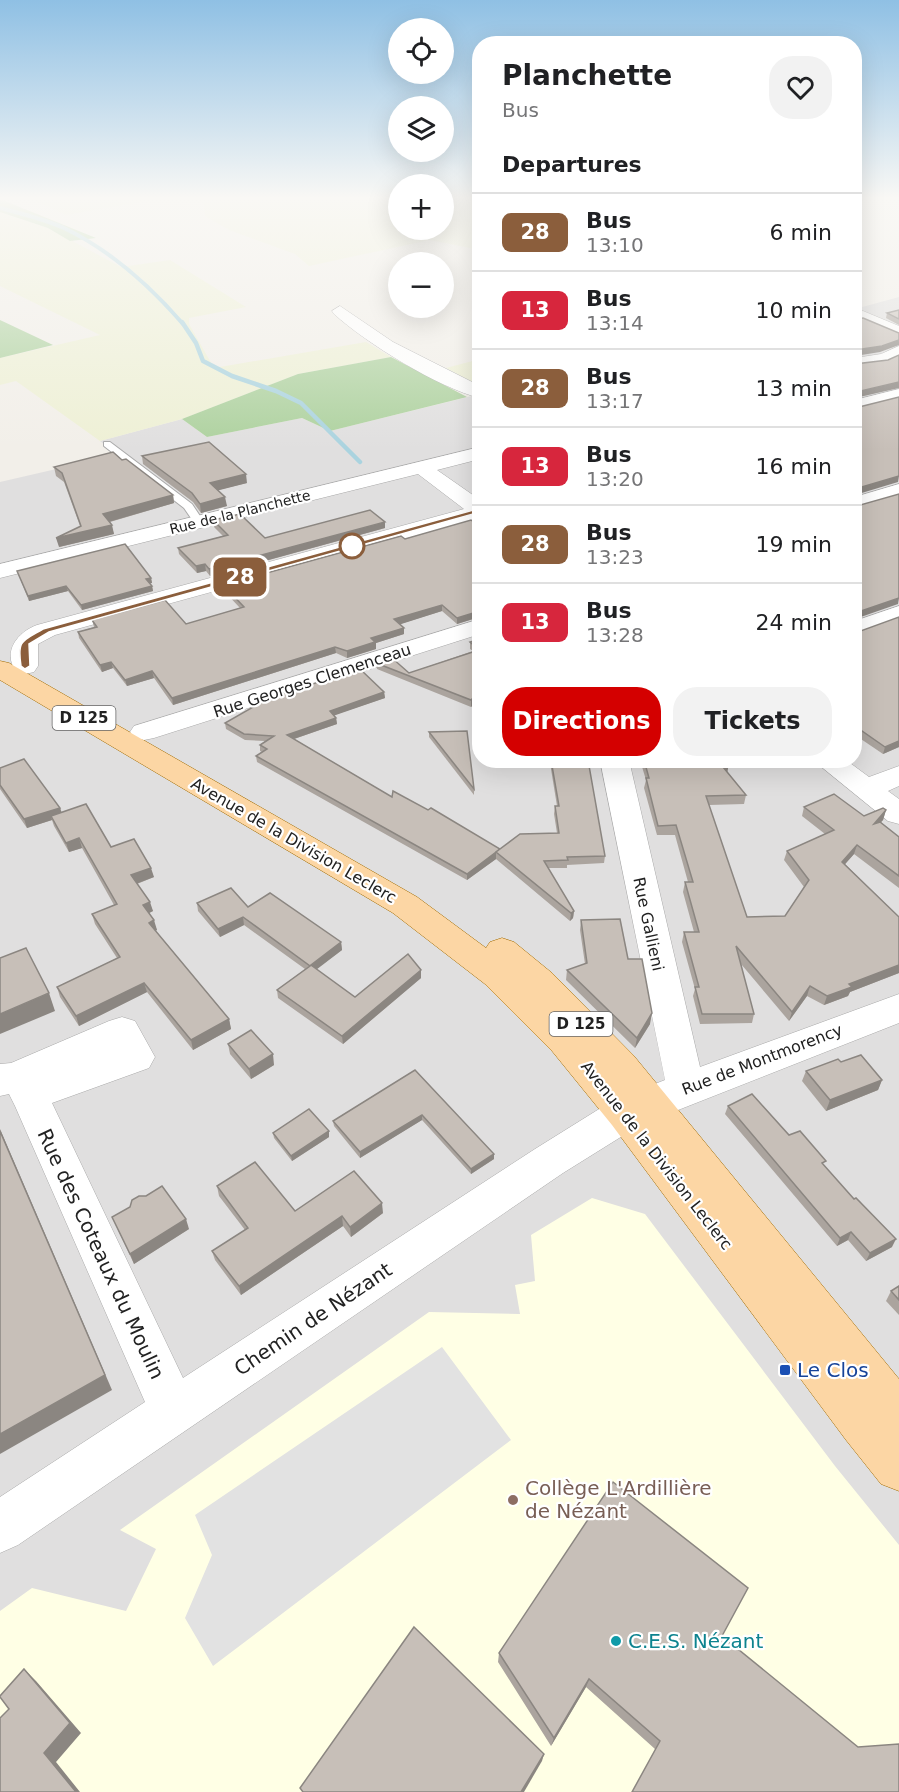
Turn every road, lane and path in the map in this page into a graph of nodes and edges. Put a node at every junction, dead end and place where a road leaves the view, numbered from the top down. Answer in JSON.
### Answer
{"nodes":[{"id":1,"x":339,"y":311,"type":"dead end"},
{"id":2,"x":863,"y":316,"type":"edge"},
{"id":3,"x":899,"y":332,"type":"edge"},
{"id":4,"x":862,"y":354,"type":"edge"},
{"id":5,"x":896,"y":355,"type":"edge"},
{"id":6,"x":862,"y":362,"type":"edge"},
{"id":7,"x":472,"y":389,"type":"edge"},
{"id":8,"x":899,"y":394,"type":"edge"},
{"id":9,"x":862,"y":404,"type":"edge"},
{"id":10,"x":107,"y":444,"type":"dead end"},
{"id":11,"x":472,"y":455,"type":"edge"},
{"id":12,"x":422,"y":468,"type":"junction"},
{"id":13,"x":899,"y":490,"type":"edge"},
{"id":14,"x":862,"y":502,"type":"edge"},
{"id":15,"x":472,"y":504,"type":"edge"},
{"id":16,"x":472,"y":512,"type":"edge"},
{"id":17,"x":199,"y":522,"type":"junction"},
{"id":18,"x":0,"y":571,"type":"edge"},
{"id":19,"x":899,"y":613,"type":"edge"},
{"id":20,"x":862,"y":626,"type":"edge"},
{"id":21,"x":472,"y":629,"type":"edge"},
{"id":22,"x":0,"y":654,"type":"edge"},
{"id":23,"x":13,"y":668,"type":"edge"},
{"id":24,"x":165,"y":741,"type":"junction"},
{"id":25,"x":616,"y":768,"type":"edge"},
{"id":26,"x":838,"y":768,"type":"edge"},
{"id":27,"x":899,"y":775,"type":"edge"},
{"id":28,"x":867,"y":790,"type":"junction"},
{"id":29,"x":899,"y":814,"type":"edge"},
{"id":30,"x":899,"y":1008,"type":"edge"},
{"id":31,"x":14,"y":1084,"type":"edge"},
{"id":32,"x":686,"y":1088,"type":"junction"},
{"id":33,"x":638,"y":1108,"type":"junction"},
{"id":34,"x":174,"y":1412,"type":"junction"},
{"id":35,"x":899,"y":1417,"type":"edge"},
{"id":36,"x":899,"y":1466,"type":"edge"},
{"id":37,"x":0,"y":1527,"type":"edge"}],
"edges":[{"from":1,"to":7,"type":"street"},
{"from":2,"to":3,"type":"street"},
{"from":4,"to":5,"type":"street"},
{"from":5,"to":6,"type":"street"},
{"from":8,"to":9,"type":"street"},
{"from":10,"to":17,"type":"lane"},
{"from":11,"to":12,"type":"street","name":"Rue de la Planchette"},
{"from":12,"to":15,"type":"street"},
{"from":12,"to":17,"type":"street","name":"Rue de la Planchette"},
{"from":13,"to":14,"type":"street"},
{"from":16,"to":23,"type":"street"},
{"from":17,"to":18,"type":"street","name":"Rue de la Planchette"},
{"from":19,"to":20,"type":"street"},
{"from":21,"to":24,"type":"street","name":"Rue Georges Clemenceau"},
{"from":22,"to":23,"type":"main road","name":"Avenue de la Division Leclerc","number":"D 125"},
{"from":23,"to":24,"type":"main road","name":"Avenue de la Division Leclerc","number":"D 125"},
{"from":23,"to":24,"type":"main road","name":"Avenue de la Division Leclerc","number":"D 125"},
{"from":24,"to":33,"type":"main road","name":"Avenue de la Division Leclerc","number":"D 125"},
{"from":25,"to":32,"type":"street","name":"Rue Gallieni"},
{"from":26,"to":28,"type":"street"},
{"from":27,"to":28,"type":"street"},
{"from":28,"to":29,"type":"street"},
{"from":30,"to":32,"type":"street","name":"Rue de Montmorency"},
{"from":31,"to":34,"type":"street","name":"Rue des Coteaux du Moulin"},
{"from":32,"to":33,"type":"street","name":"Rue de Montmorency"},
{"from":33,"to":34,"type":"street","name":"Chemin de Nézant"},
{"from":33,"to":35,"type":"main road","name":"Avenue de la Division Leclerc","number":"D 125"},
{"from":33,"to":36,"type":"main road","name":"Avenue de la Division Leclerc","number":"D 125"},
{"from":34,"to":37,"type":"street","name":"Chemin de Nézant"}]}
